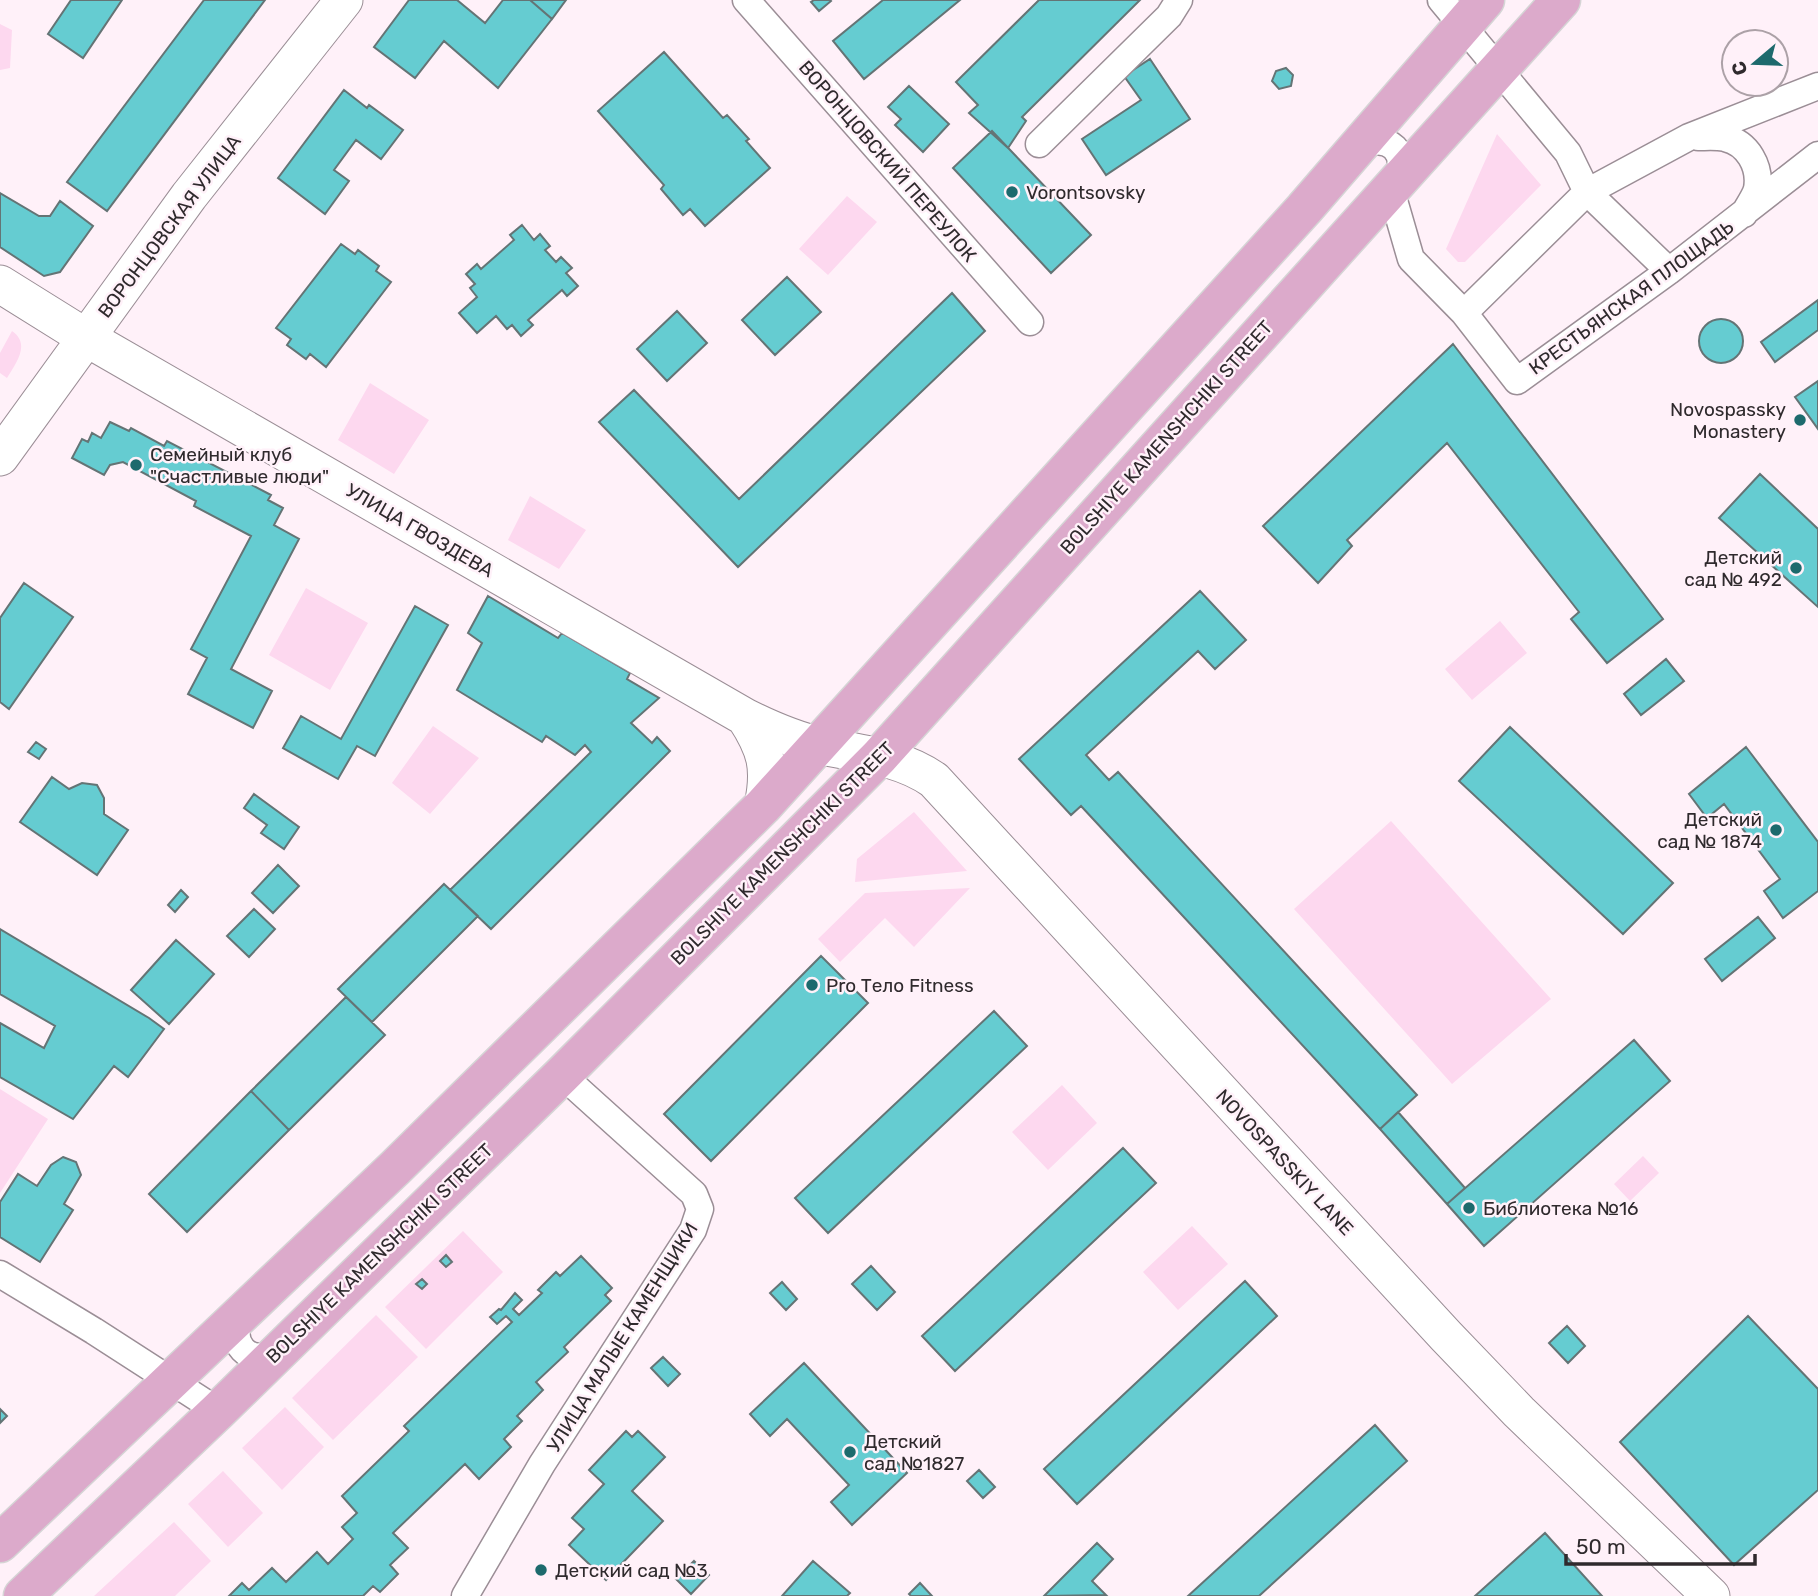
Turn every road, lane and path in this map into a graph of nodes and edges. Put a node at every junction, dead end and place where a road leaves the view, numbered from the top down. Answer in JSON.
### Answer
{"nodes":[{"id":1,"x":344,"y":0,"type":"edge"},
{"id":2,"x":746,"y":0,"type":"edge"},
{"id":3,"x":1179,"y":0,"type":"edge"},
{"id":4,"x":1561,"y":0,"type":"edge"},
{"id":5,"x":1463,"y":9,"type":"edge"},
{"id":6,"x":1497,"y":69,"type":"junction"},
{"id":7,"x":1818,"y":86,"type":"edge"},
{"id":8,"x":1689,"y":137,"type":"junction"},
{"id":9,"x":1039,"y":144,"type":"dead end"},
{"id":10,"x":1357,"y":148,"type":"junction"},
{"id":11,"x":1818,"y":155,"type":"edge"},
{"id":12,"x":1393,"y":187,"type":"junction"},
{"id":13,"x":1587,"y":192,"type":"junction"},
{"id":14,"x":1743,"y":215,"type":"junction"},
{"id":15,"x":1669,"y":271,"type":"junction"},
{"id":16,"x":0,"y":284,"type":"edge"},
{"id":17,"x":1464,"y":313,"type":"junction"},
{"id":18,"x":1030,"y":322,"type":"dead end"},
{"id":19,"x":85,"y":337,"type":"junction"},
{"id":20,"x":0,"y":457,"type":"edge"},
{"id":21,"x":928,"y":702,"type":"junction"},
{"id":22,"x":745,"y":717,"type":"junction"},
{"id":23,"x":850,"y":751,"type":"junction"},
{"id":24,"x":934,"y":780,"type":"junction"},
{"id":25,"x":763,"y":806,"type":"junction"},
{"id":26,"x":562,"y":1075,"type":"junction"},
{"id":27,"x":0,"y":1274,"type":"edge"},
{"id":28,"x":243,"y":1313,"type":"junction"},
{"id":29,"x":279,"y":1351,"type":"junction"},
{"id":30,"x":172,"y":1380,"type":"junction"},
{"id":31,"x":218,"y":1410,"type":"junction"},
{"id":32,"x":0,"y":1543,"type":"edge"},
{"id":33,"x":23,"y":1596,"type":"edge"},
{"id":34,"x":465,"y":1596,"type":"edge"},
{"id":35,"x":1711,"y":1596,"type":"edge"}],
"edges":[{"from":1,"to":19,"type":"street","name":"ВОРОНЦОВСКАЯ УЛИЦА"},
{"from":2,"to":18,"type":"street","name":"ВОРОНЦОВСКИЙ ПЕРЕУЛОК"},
{"from":3,"to":9,"type":"street"},
{"from":4,"to":6,"type":"main road","name":"BOLSHIYE KAMENSHCHIKI STREET"},
{"from":5,"to":6,"type":"street"},
{"from":5,"to":10,"type":"main road","name":"BOLSHIYE KAMENSHCHIKI STREET"},
{"from":6,"to":12,"type":"main road","name":"BOLSHIYE KAMENSHCHIKI STREET"},
{"from":6,"to":13,"type":"street"},
{"from":7,"to":8,"type":"street","name":"КРЕСТЬЯНСКАЯ ПЛОЩАДЬ"},
{"from":8,"to":13,"type":"street","name":"КРЕСТЬЯНСКАЯ ПЛОЩАДЬ"},
{"from":8,"to":14,"type":"street","name":"КРЕСТЬЯНСКАЯ ПЛОЩАДЬ"},
{"from":10,"to":12,"type":"street"},
{"from":10,"to":23,"type":"main road","name":"BOLSHIYE KAMENSHCHIKI STREET"},
{"from":11,"to":14,"type":"street","name":"КРЕСТЬЯНСКАЯ ПЛОЩАДЬ"},
{"from":12,"to":17,"type":"street"},
{"from":12,"to":21,"type":"main road","name":"BOLSHIYE KAMENSHCHIKI STREET"},
{"from":13,"to":15,"type":"street"},
{"from":13,"to":17,"type":"street","name":"КРЕСТЬЯНСКАЯ ПЛОЩАДЬ"},
{"from":14,"to":15,"type":"street","name":"КРЕСТЬЯНСКАЯ ПЛОЩАДЬ"},
{"from":15,"to":17,"type":"street","name":"КРЕСТЬЯНСКАЯ ПЛОЩАДЬ"},
{"from":16,"to":19,"type":"street","name":"УЛИЦА ГВОЗДЕВА"},
{"from":19,"to":20,"type":"street","name":"ВОРОНЦОВСКАЯ УЛИЦА"},
{"from":19,"to":22,"type":"street","name":"УЛИЦА ГВОЗДЕВА"},
{"from":21,"to":23,"type":"main road","name":"BOLSHIYE KAMENSHCHIKI STREET"},
{"from":21,"to":24,"type":"street"},
{"from":22,"to":23,"type":"street","name":"УЛИЦА ГВОЗДЕВА"},
{"from":22,"to":25,"type":"street"},
{"from":23,"to":24,"type":"street","name":"NOVOSPASSKIY LANE"},
{"from":23,"to":25,"type":"main road","name":"BOLSHIYE KAMENSHCHIKI STREET"},
{"from":23,"to":26,"type":"main road","name":"BOLSHIYE KAMENSHCHIKI STREET"},
{"from":24,"to":35,"type":"street","name":"NOVOSPASSKIY LANE"},
{"from":25,"to":28,"type":"main road","name":"BOLSHIYE KAMENSHCHIKI STREET"},
{"from":26,"to":29,"type":"main road","name":"BOLSHIYE KAMENSHCHIKI STREET"},
{"from":26,"to":34,"type":"street","name":"УЛИЦА МАЛЫЕ КАМЕНЩИКИ"},
{"from":27,"to":30,"type":"street"},
{"from":28,"to":29,"type":"street"},
{"from":28,"to":30,"type":"main road","name":"BOLSHIYE KAMENSHCHIKI STREET"},
{"from":29,"to":31,"type":"main road","name":"BOLSHIYE KAMENSHCHIKI STREET"},
{"from":30,"to":31,"type":"street"},
{"from":30,"to":32,"type":"main road","name":"BOLSHIYE KAMENSHCHIKI STREET"},
{"from":31,"to":33,"type":"main road","name":"BOLSHIYE KAMENSHCHIKI STREET"}]}
